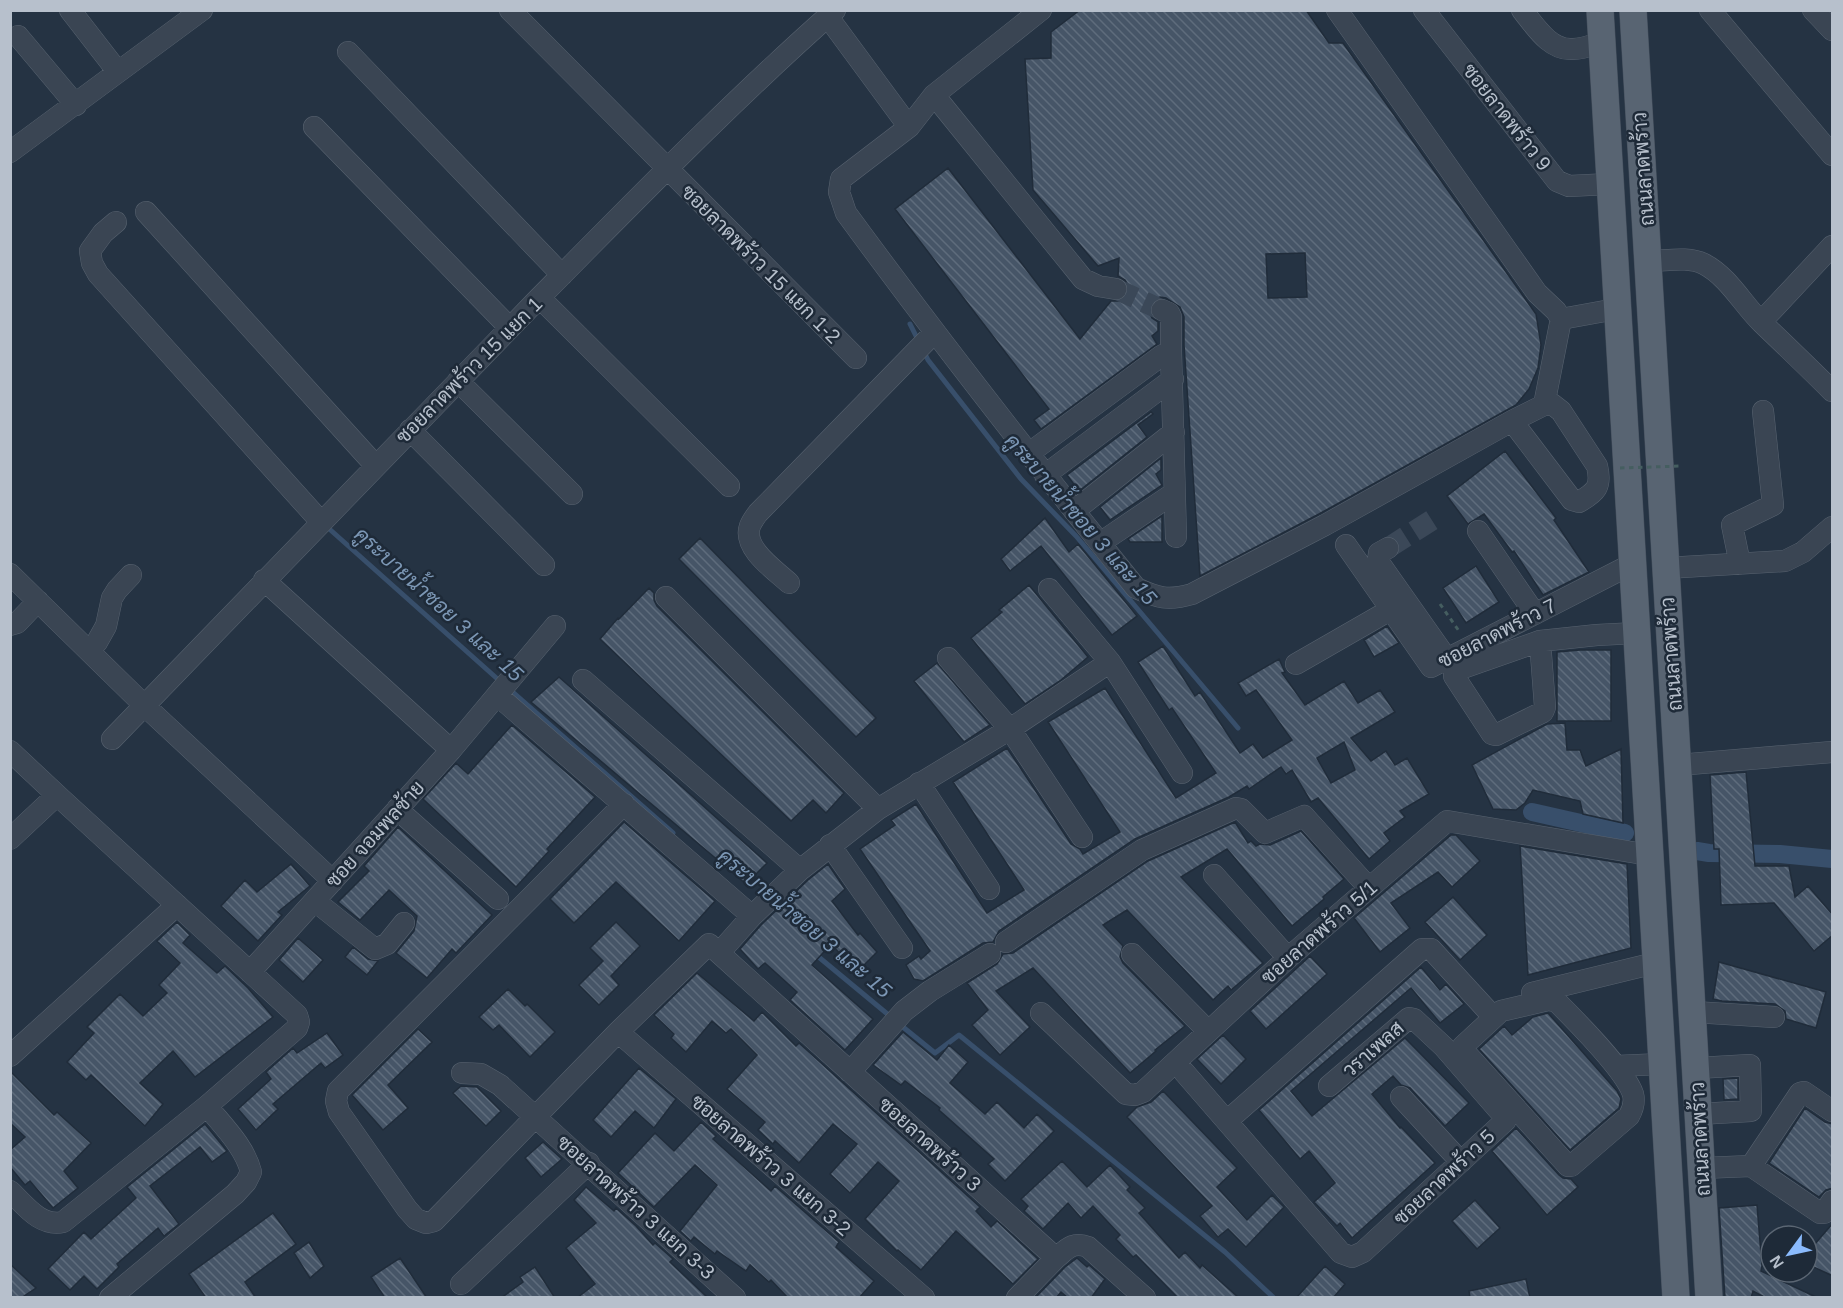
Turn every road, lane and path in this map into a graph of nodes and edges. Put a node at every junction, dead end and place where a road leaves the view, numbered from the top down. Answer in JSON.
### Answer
{"nodes":[{"id":1,"x":70,"y":10,"type":"edge"},
{"id":2,"x":202,"y":10,"type":"edge"},
{"id":3,"x":510,"y":10,"type":"edge"},
{"id":4,"x":1041,"y":10,"type":"edge"},
{"id":5,"x":1336,"y":10,"type":"edge"},
{"id":6,"x":1424,"y":10,"type":"edge"},
{"id":7,"x":1522,"y":10,"type":"edge"},
{"id":8,"x":1599,"y":10,"type":"edge"},
{"id":9,"x":1633,"y":10,"type":"edge"},
{"id":10,"x":1710,"y":10,"type":"edge"},
{"id":11,"x":1813,"y":10,"type":"edge"},
{"id":12,"x":823,"y":17,"type":"edge"},
{"id":13,"x":1833,"y":30,"type":"edge"},
{"id":14,"x":18,"y":36,"type":"dead end"},
{"id":15,"x":1601,"y":42,"type":"junction"},
{"id":16,"x":348,"y":52,"type":"dead end"},
{"id":17,"x":118,"y":72,"type":"junction"},
{"id":18,"x":934,"y":94,"type":"junction"},
{"id":19,"x":76,"y":105,"type":"junction"},
{"id":20,"x":314,"y":127,"type":"dead end"},
{"id":21,"x":909,"y":127,"type":"junction"},
{"id":22,"x":10,"y":152,"type":"edge"},
{"id":23,"x":1833,"y":155,"type":"edge"},
{"id":24,"x":667,"y":169,"type":"junction"},
{"id":25,"x":1610,"y":184,"type":"junction"},
{"id":26,"x":146,"y":212,"type":"dead end"},
{"id":27,"x":116,"y":222,"type":"dead end"},
{"id":28,"x":1833,"y":246,"type":"edge"},
{"id":29,"x":1649,"y":261,"type":"junction"},
{"id":30,"x":562,"y":275,"type":"junction"},
{"id":31,"x":1116,"y":289,"type":"tunnel mouth"},
{"id":32,"x":540,"y":298,"type":"junction"},
{"id":33,"x":1616,"y":309,"type":"junction"},
{"id":34,"x":1162,"y":310,"type":"dead end"},
{"id":35,"x":1561,"y":319,"type":"junction"},
{"id":36,"x":1761,"y":322,"type":"junction"},
{"id":37,"x":510,"y":327,"type":"junction"},
{"id":38,"x":930,"y":337,"type":"junction"},
{"id":39,"x":1171,"y":351,"type":"junction"},
{"id":40,"x":856,"y":358,"type":"dead end"},
{"id":41,"x":1173,"y":379,"type":"junction"},
{"id":42,"x":458,"y":381,"type":"junction"},
{"id":43,"x":1833,"y":391,"type":"edge"},
{"id":44,"x":1544,"y":405,"type":"junction"},
{"id":45,"x":1763,"y":411,"type":"dead end"},
{"id":46,"x":1512,"y":421,"type":"junction"},
{"id":47,"x":410,"y":430,"type":"junction"},
{"id":48,"x":1058,"y":431,"type":"junction"},
{"id":49,"x":1174,"y":432,"type":"junction"},
{"id":50,"x":1074,"y":453,"type":"junction"},
{"id":51,"x":1028,"y":454,"type":"junction"},
{"id":52,"x":375,"y":465,"type":"junction"},
{"id":53,"x":1682,"y":466,"type":"dead end"},
{"id":54,"x":1620,"y":468,"type":"dead end"},
{"id":55,"x":1045,"y":475,"type":"junction"},
{"id":56,"x":729,"y":486,"type":"dead end"},
{"id":57,"x":1174,"y":493,"type":"junction"},
{"id":58,"x":573,"y":494,"type":"dead end"},
{"id":59,"x":1074,"y":511,"type":"junction"},
{"id":60,"x":321,"y":522,"type":"junction"},
{"id":61,"x":1833,"y":527,"type":"edge"},
{"id":62,"x":1478,"y":531,"type":"dead end"},
{"id":63,"x":1176,"y":537,"type":"dead end"},
{"id":64,"x":1100,"y":543,"type":"junction"},
{"id":65,"x":1346,"y":545,"type":"dead end"},
{"id":66,"x":1388,"y":548,"type":"dead end"},
{"id":67,"x":1632,"y":564,"type":"junction"},
{"id":68,"x":1740,"y":564,"type":"junction"},
{"id":69,"x":544,"y":565,"type":"dead end"},
{"id":70,"x":1666,"y":568,"type":"junction"},
{"id":71,"x":10,"y":574,"type":"edge"},
{"id":72,"x":131,"y":575,"type":"dead end"},
{"id":73,"x":264,"y":580,"type":"junction"},
{"id":74,"x":789,"y":584,"type":"dead end"},
{"id":75,"x":1050,"y":589,"type":"dead end"},
{"id":76,"x":666,"y":597,"type":"dead end"},
{"id":77,"x":38,"y":601,"type":"junction"},
{"id":78,"x":1440,"y":604,"type":"dead end"},
{"id":79,"x":1390,"y":610,"type":"junction"},
{"id":80,"x":1535,"y":614,"type":"junction"},
{"id":81,"x":10,"y":625,"type":"edge"},
{"id":82,"x":555,"y":626,"type":"dead end"},
{"id":83,"x":1636,"y":633,"type":"junction"},
{"id":84,"x":1540,"y":640,"type":"junction"},
{"id":85,"x":1470,"y":647,"type":"junction"},
{"id":86,"x":88,"y":651,"type":"junction"},
{"id":87,"x":948,"y":658,"type":"dead end"},
{"id":88,"x":1447,"y":659,"type":"junction"},
{"id":89,"x":1110,"y":662,"type":"junction"},
{"id":90,"x":1296,"y":664,"type":"dead end"},
{"id":91,"x":583,"y":680,"type":"dead end"},
{"id":92,"x":502,"y":689,"type":"junction"},
{"id":93,"x":145,"y":706,"type":"junction"},
{"id":94,"x":1010,"y":729,"type":"junction"},
{"id":95,"x":112,"y":739,"type":"dead end"},
{"id":96,"x":451,"y":750,"type":"junction"},
{"id":97,"x":10,"y":751,"type":"edge"},
{"id":98,"x":1833,"y":752,"type":"edge"},
{"id":99,"x":1678,"y":765,"type":"junction"},
{"id":100,"x":1182,"y":774,"type":"dead end"},
{"id":101,"x":919,"y":783,"type":"junction"},
{"id":102,"x":57,"y":795,"type":"junction"},
{"id":103,"x":624,"y":804,"type":"junction"},
{"id":104,"x":878,"y":808,"type":"junction"},
{"id":105,"x":397,"y":809,"type":"junction"},
{"id":106,"x":1082,"y":837,"type":"dead end"},
{"id":107,"x":10,"y":838,"type":"edge"},
{"id":108,"x":830,"y":845,"type":"junction"},
{"id":109,"x":1649,"y":855,"type":"junction"},
{"id":110,"x":800,"y":870,"type":"junction"},
{"id":111,"x":1214,"y":875,"type":"dead end"},
{"id":112,"x":333,"y":881,"type":"junction"},
{"id":113,"x":1369,"y":888,"type":"junction"},
{"id":114,"x":989,"y":890,"type":"dead end"},
{"id":115,"x":498,"y":899,"type":"dead end"},
{"id":116,"x":315,"y":900,"type":"junction"},
{"id":117,"x":177,"y":905,"type":"junction"},
{"id":118,"x":754,"y":909,"type":"junction"},
{"id":119,"x":1688,"y":913,"type":"junction"},
{"id":120,"x":1652,"y":915,"type":"junction"},
{"id":121,"x":404,"y":923,"type":"dead end"},
{"id":122,"x":715,"y":948,"type":"junction"},
{"id":123,"x":902,"y":948,"type":"dead end"},
{"id":124,"x":1132,"y":954,"type":"dead end"},
{"id":125,"x":1288,"y":958,"type":"junction"},
{"id":126,"x":1655,"y":963,"type":"junction"},
{"id":127,"x":250,"y":972,"type":"junction"},
{"id":128,"x":1487,"y":1010,"type":"junction"},
{"id":129,"x":1658,"y":1012,"type":"junction"},
{"id":130,"x":1694,"y":1012,"type":"junction"},
{"id":131,"x":1041,"y":1013,"type":"dead end"},
{"id":132,"x":1774,"y":1017,"type":"dead end"},
{"id":133,"x":1208,"y":1031,"type":"junction"},
{"id":134,"x":618,"y":1032,"type":"junction"},
{"id":135,"x":1444,"y":1047,"type":"junction"},
{"id":136,"x":10,"y":1056,"type":"edge"},
{"id":137,"x":1661,"y":1064,"type":"junction"},
{"id":138,"x":1616,"y":1066,"type":"junction"},
{"id":139,"x":1697,"y":1068,"type":"junction"},
{"id":140,"x":850,"y":1072,"type":"junction"},
{"id":141,"x":1184,"y":1072,"type":"dead end"},
{"id":142,"x":462,"y":1073,"type":"dead end"},
{"id":143,"x":1329,"y":1086,"type":"dead end"},
{"id":144,"x":1401,"y":1097,"type":"dead end"},
{"id":145,"x":207,"y":1106,"type":"junction"},
{"id":146,"x":1833,"y":1111,"type":"edge"},
{"id":147,"x":1699,"y":1114,"type":"junction"},
{"id":148,"x":537,"y":1116,"type":"junction"},
{"id":149,"x":1227,"y":1121,"type":"junction"},
{"id":150,"x":1461,"y":1162,"type":"junction"},
{"id":151,"x":588,"y":1163,"type":"junction"},
{"id":152,"x":1751,"y":1166,"type":"junction"},
{"id":153,"x":1701,"y":1168,"type":"junction"},
{"id":154,"x":10,"y":1191,"type":"edge"},
{"id":155,"x":1833,"y":1201,"type":"edge"},
{"id":156,"x":1056,"y":1258,"type":"junction"},
{"id":157,"x":461,"y":1284,"type":"dead end"},
{"id":158,"x":110,"y":1298,"type":"edge"},
{"id":159,"x":735,"y":1298,"type":"edge"},
{"id":160,"x":924,"y":1298,"type":"edge"},
{"id":161,"x":1017,"y":1298,"type":"edge"},
{"id":162,"x":1145,"y":1298,"type":"edge"},
{"id":163,"x":1676,"y":1298,"type":"edge"},
{"id":164,"x":1709,"y":1298,"type":"edge"}],
"edges":[{"from":1,"to":17,"type":"street"},
{"from":2,"to":17,"type":"street"},
{"from":3,"to":24,"type":"street","name":"ซอยลาดพร้าว 15 แยก 1-2"},
{"from":4,"to":18,"type":"street"},
{"from":5,"to":35,"type":"street"},
{"from":6,"to":25,"type":"street","name":"ซอยลาดพร้าว 9"},
{"from":7,"to":15,"type":"street"},
{"from":8,"to":15,"type":"main road","name":"ถนนลาดพร้าว"},
{"from":9,"to":29,"type":"main road","name":"ถนนลาดพร้าว"},
{"from":10,"to":23,"type":"street"},
{"from":11,"to":13,"type":"street"},
{"from":12,"to":21,"type":"street"},
{"from":12,"to":24,"type":"street","name":"ซอยลาดพร้าว 15 แยก 1"},
{"from":14,"to":19,"type":"street"},
{"from":15,"to":25,"type":"main road","name":"ถนนลาดพร้าว"},
{"from":16,"to":30,"type":"street"},
{"from":17,"to":19,"type":"street"},
{"from":18,"to":21,"type":"street"},
{"from":18,"to":31,"type":"street"},
{"from":19,"to":22,"type":"street"},
{"from":20,"to":37,"type":"street"},
{"from":21,"to":38,"type":"street"},
{"from":24,"to":30,"type":"street","name":"ซอยลาดพร้าว 15 แยก 1"},
{"from":24,"to":40,"type":"street","name":"ซอยลาดพร้าว 15 แยก 1-2"},
{"from":25,"to":33,"type":"main road","name":"ถนนลาดพร้าว"},
{"from":26,"to":52,"type":"street"},
{"from":27,"to":60,"type":"street"},
{"from":28,"to":36,"type":"street"},
{"from":29,"to":36,"type":"street"},
{"from":29,"to":70,"type":"main road","name":"ถนนลาดพร้าว"},
{"from":30,"to":32,"type":"street","name":"ซอยลาดพร้าว 15 แยก 1"},
{"from":32,"to":37,"type":"street","name":"ซอยลาดพร้าว 15 แยก 1"},
{"from":32,"to":56,"type":"street"},
{"from":33,"to":35,"type":"street"},
{"from":33,"to":67,"type":"main road","name":"ถนนลาดพร้าว"},
{"from":34,"to":39,"type":"street"},
{"from":35,"to":44,"type":"street"},
{"from":36,"to":43,"type":"street"},
{"from":37,"to":42,"type":"street","name":"ซอยลาดพร้าว 15 แยก 1"},
{"from":38,"to":51,"type":"street"},
{"from":38,"to":74,"type":"street"},
{"from":39,"to":41,"type":"street"},
{"from":39,"to":48,"type":"street"},
{"from":41,"to":49,"type":"street"},
{"from":41,"to":50,"type":"street"},
{"from":42,"to":47,"type":"street","name":"ซอยลาดพร้าว 15 แยก 1"},
{"from":42,"to":58,"type":"street"},
{"from":44,"to":46,"type":"street"},
{"from":44,"to":46,"type":"street"},
{"from":45,"to":68,"type":"street"},
{"from":46,"to":64,"type":"street"},
{"from":47,"to":52,"type":"street","name":"ซอยลาดพร้าว 15 แยก 1"},
{"from":47,"to":69,"type":"street"},
{"from":48,"to":50,"type":"street"},
{"from":48,"to":51,"type":"street"},
{"from":49,"to":57,"type":"street"},
{"from":49,"to":59,"type":"street"},
{"from":50,"to":55,"type":"street"},
{"from":51,"to":55,"type":"street"},
{"from":52,"to":60,"type":"street","name":"ซอยลาดพร้าว 15 แยก 1"},
{"from":53,"to":54,"type":"path","bridge":true},
{"from":55,"to":59,"type":"street"},
{"from":57,"to":63,"type":"street"},
{"from":57,"to":64,"type":"street"},
{"from":59,"to":64,"type":"street"},
{"from":60,"to":73,"type":"street","name":"ซอยลาดพร้าว 15 แยก 1"},
{"from":61,"to":68,"type":"street"},
{"from":62,"to":80,"type":"street"},
{"from":65,"to":79,"type":"street","name":"ซอยลาดพร้าว 7"},
{"from":66,"to":88,"type":"street"},
{"from":67,"to":80,"type":"street","name":"ซอยลาดพร้าว 7"},
{"from":67,"to":83,"type":"main road","name":"ถนนลาดพร้าว"},
{"from":68,"to":70,"type":"street"},
{"from":70,"to":99,"type":"main road","name":"ถนนลาดพร้าว"},
{"from":71,"to":77,"type":"street"},
{"from":72,"to":86,"type":"street"},
{"from":73,"to":93,"type":"street","name":"ซอยลาดพร้าว 15 แยก 1"},
{"from":73,"to":96,"type":"street"},
{"from":75,"to":89,"type":"street"},
{"from":76,"to":104,"type":"street"},
{"from":77,"to":81,"type":"street"},
{"from":77,"to":86,"type":"street"},
{"from":78,"to":85,"type":"path"},
{"from":79,"to":88,"type":"street","name":"ซอยลาดพร้าว 7"},
{"from":79,"to":90,"type":"street"},
{"from":80,"to":85,"type":"street","name":"ซอยลาดพร้าว 7"},
{"from":82,"to":92,"type":"street","name":"ซอย จอมพลซ้าย"},
{"from":83,"to":84,"type":"street"},
{"from":83,"to":109,"type":"main road","name":"ถนนลาดพร้าว"},
{"from":84,"to":84,"type":"street"},
{"from":85,"to":88,"type":"street","name":"ซอยลาดพร้าว 7"},
{"from":86,"to":93,"type":"street"},
{"from":87,"to":94,"type":"street"},
{"from":89,"to":94,"type":"street"},
{"from":89,"to":100,"type":"street"},
{"from":91,"to":110,"type":"street"},
{"from":92,"to":96,"type":"street","name":"ซอย จอมพลซ้าย"},
{"from":92,"to":103,"type":"street"},
{"from":93,"to":95,"type":"street","name":"ซอยลาดพร้าว 15 แยก 1"},
{"from":93,"to":112,"type":"street"},
{"from":94,"to":101,"type":"street"},
{"from":94,"to":106,"type":"street"},
{"from":96,"to":105,"type":"street","name":"ซอย จอมพลซ้าย"},
{"from":97,"to":102,"type":"street"},
{"from":98,"to":99,"type":"street"},
{"from":99,"to":119,"type":"main road","name":"ถนนลาดพร้าว"},
{"from":101,"to":104,"type":"street"},
{"from":101,"to":114,"type":"street"},
{"from":102,"to":107,"type":"street"},
{"from":102,"to":117,"type":"street"},
{"from":103,"to":118,"type":"street"},
{"from":103,"to":148,"type":"street"},
{"from":104,"to":108,"type":"street"},
{"from":105,"to":112,"type":"street","name":"ซอย จอมพลซ้าย"},
{"from":105,"to":115,"type":"street"},
{"from":108,"to":110,"type":"street"},
{"from":108,"to":123,"type":"street"},
{"from":109,"to":113,"type":"street","name":"ซอยลาดพร้าว 5/1"},
{"from":109,"to":120,"type":"main road","name":"ถนนลาดพร้าว"},
{"from":110,"to":118,"type":"street"},
{"from":111,"to":125,"type":"street"},
{"from":112,"to":116,"type":"street","name":"ซอย จอมพลซ้าย"},
{"from":113,"to":125,"type":"street","name":"ซอยลาดพร้าว 5/1"},
{"from":113,"to":140,"type":"street"},
{"from":116,"to":121,"type":"street"},
{"from":116,"to":127,"type":"street","name":"ซอย จอมพลซ้าย"},
{"from":117,"to":127,"type":"street"},
{"from":117,"to":136,"type":"street"},
{"from":118,"to":122,"type":"street"},
{"from":119,"to":120,"type":"main road"},
{"from":119,"to":130,"type":"main road","name":"ถนนลาดพร้าว"},
{"from":120,"to":126,"type":"main road","name":"ถนนลาดพร้าว"},
{"from":122,"to":134,"type":"street"},
{"from":122,"to":140,"type":"street","name":"ซอยลาดพร้าว 3"},
{"from":124,"to":133,"type":"street"},
{"from":125,"to":133,"type":"street","name":"ซอยลาดพร้าว 5/1"},
{"from":126,"to":128,"type":"street"},
{"from":126,"to":129,"type":"main road","name":"ถนนลาดพร้าว"},
{"from":127,"to":145,"type":"street"},
{"from":128,"to":135,"type":"street"},
{"from":128,"to":149,"type":"street"},
{"from":129,"to":130,"type":"main road"},
{"from":129,"to":137,"type":"main road","name":"ถนนลาดพร้าว"},
{"from":130,"to":132,"type":"street"},
{"from":130,"to":139,"type":"main road","name":"ถนนลาดพร้าว"},
{"from":131,"to":133,"type":"street","name":"ซอยลาดพร้าว 5/1"},
{"from":134,"to":148,"type":"street"},
{"from":134,"to":160,"type":"street","name":"ซอยลาดพร้าว 3 แยก 3-2"},
{"from":135,"to":143,"type":"street","name":"วราเพลส"},
{"from":135,"to":150,"type":"street","name":"ซอยลาดพร้าว 5"},
{"from":137,"to":138,"type":"street"},
{"from":137,"to":163,"type":"main road","name":"ถนนลาดพร้าว"},
{"from":138,"to":138,"type":"street"},
{"from":139,"to":147,"type":"main road","name":"ถนนลาดพร้าว"},
{"from":139,"to":147,"type":"street"},
{"from":140,"to":156,"type":"street","name":"ซอยลาดพร้าว 3"},
{"from":141,"to":149,"type":"street","name":"ซอยลาดพร้าว 5"},
{"from":142,"to":148,"type":"street","name":"ซอยลาดพร้าว 3 แยก 3-3"},
{"from":144,"to":150,"type":"street"},
{"from":145,"to":154,"type":"street"},
{"from":145,"to":158,"type":"street"},
{"from":146,"to":152,"type":"street"},
{"from":147,"to":153,"type":"main road","name":"ถนนลาดพร้าว"},
{"from":148,"to":151,"type":"street","name":"ซอยลาดพร้าว 3 แยก 3-3"},
{"from":149,"to":150,"type":"street","name":"ซอยลาดพร้าว 5"},
{"from":151,"to":157,"type":"street"},
{"from":151,"to":159,"type":"street","name":"ซอยลาดพร้าว 3 แยก 3-3"},
{"from":152,"to":153,"type":"street"},
{"from":152,"to":155,"type":"street"},
{"from":153,"to":164,"type":"main road","name":"ถนนลาดพร้าว"},
{"from":156,"to":161,"type":"street"},
{"from":156,"to":162,"type":"street"}]}
